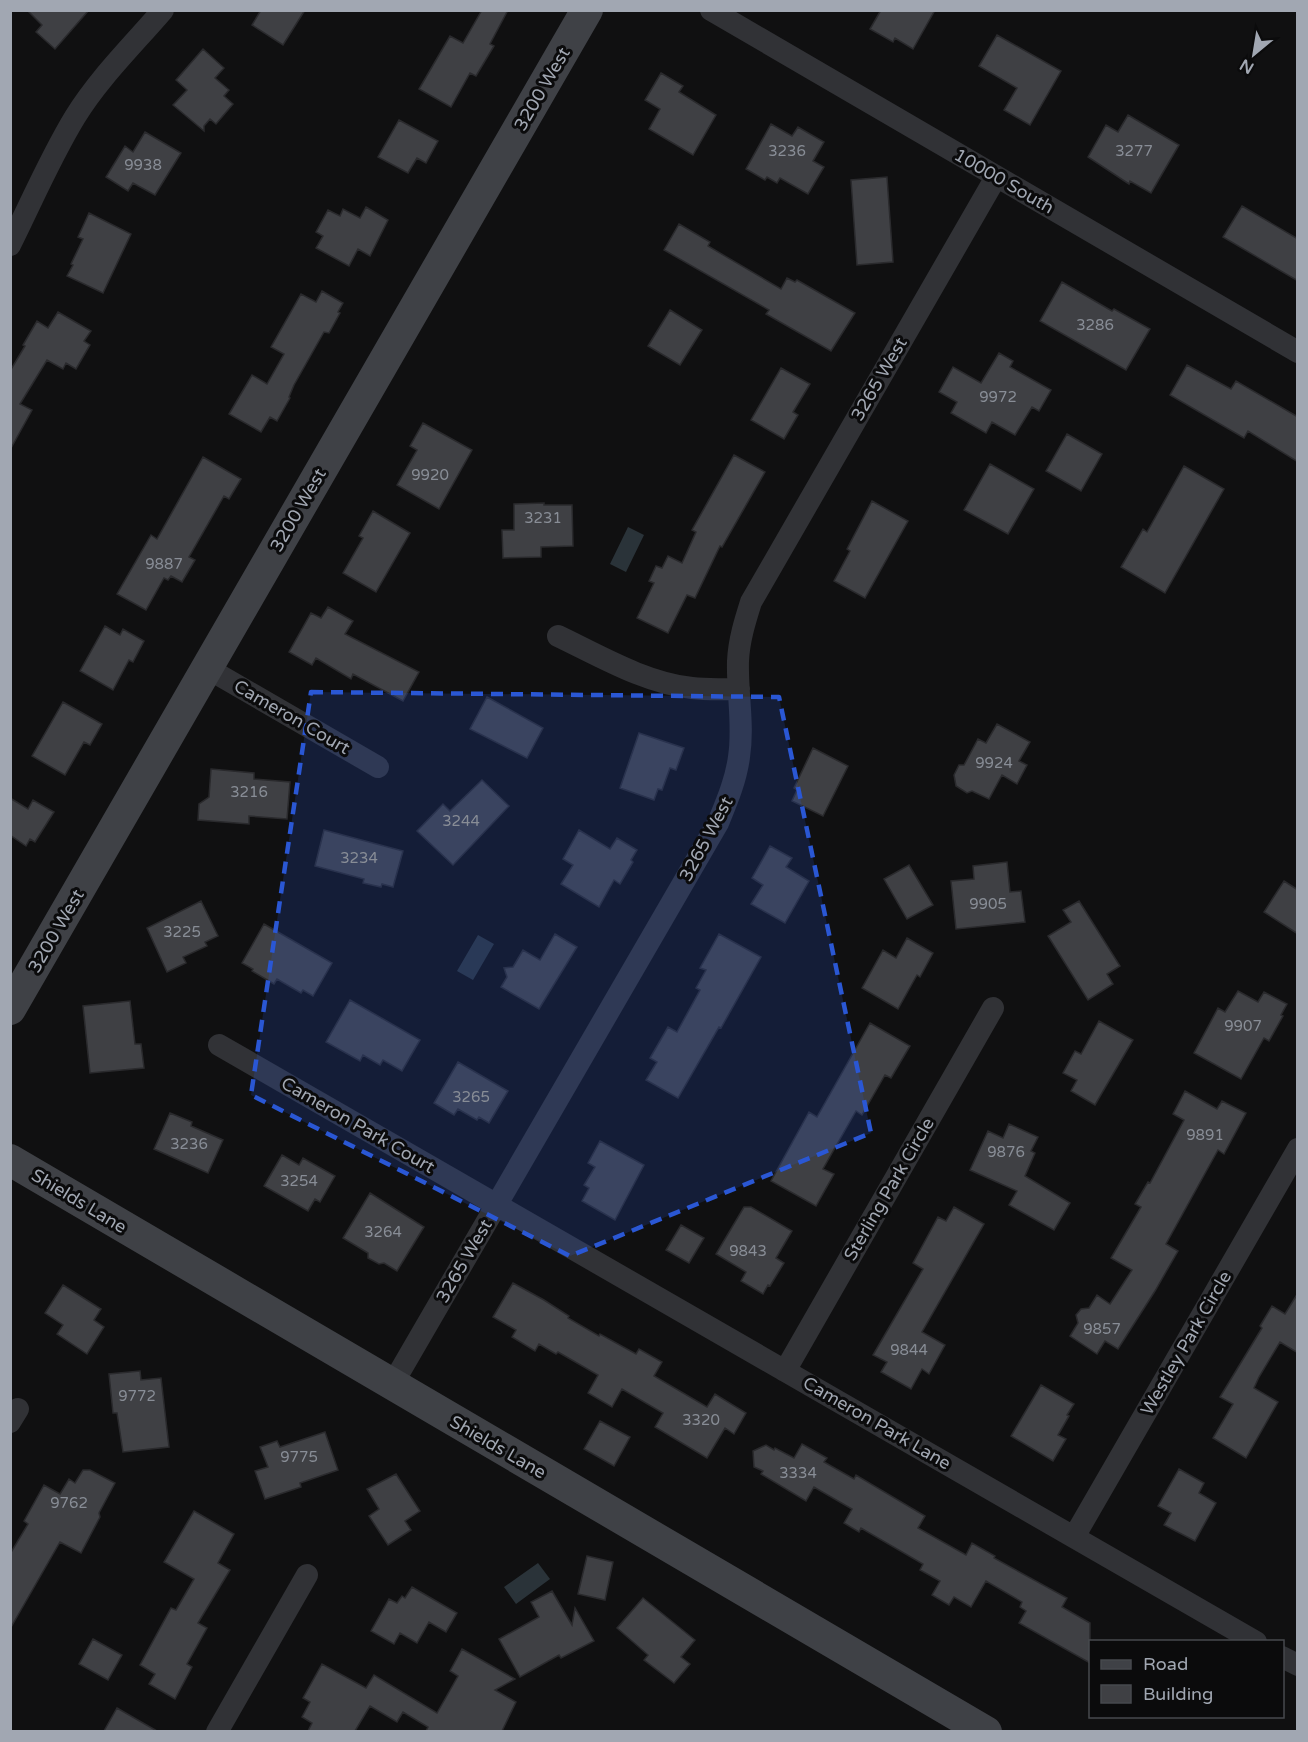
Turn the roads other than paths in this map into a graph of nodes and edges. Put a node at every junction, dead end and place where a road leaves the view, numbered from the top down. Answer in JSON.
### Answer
{"nodes":[{"id":1,"x":163,"y":10,"type":"edge"},
{"id":2,"x":587,"y":10,"type":"edge"},
{"id":3,"x":711,"y":10,"type":"edge"},
{"id":4,"x":996,"y":177,"type":"junction"},
{"id":5,"x":10,"y":245,"type":"edge"},
{"id":6,"x":1298,"y":352,"type":"edge"},
{"id":7,"x":558,"y":636,"type":"dead end"},
{"id":8,"x":207,"y":668,"type":"junction"},
{"id":9,"x":739,"y":689,"type":"junction"},
{"id":10,"x":378,"y":767,"type":"dead end"},
{"id":11,"x":993,"y":1008,"type":"dead end"},
{"id":12,"x":10,"y":1009,"type":"edge"},
{"id":13,"x":219,"y":1045,"type":"dead end"},
{"id":14,"x":1298,"y":1149,"type":"edge"},
{"id":15,"x":10,"y":1160,"type":"edge"},
{"id":16,"x":497,"y":1205,"type":"junction"},
{"id":17,"x":785,"y":1371,"type":"junction"},
{"id":18,"x":392,"y":1385,"type":"junction"},
{"id":19,"x":1074,"y":1537,"type":"junction"},
{"id":20,"x":307,"y":1575,"type":"dead end"},
{"id":21,"x":1254,"y":1640,"type":"edge"},
{"id":22,"x":1284,"y":1657,"type":"edge"},
{"id":23,"x":1298,"y":1665,"type":"edge"},
{"id":24,"x":217,"y":1731,"type":"edge"},
{"id":25,"x":986,"y":1731,"type":"edge"}],
"edges":[{"from":1,"to":5,"type":"street"},
{"from":2,"to":8,"type":"street","name":"3200 West"},
{"from":3,"to":4,"type":"street","name":"10000 South"},
{"from":4,"to":6,"type":"street","name":"10000 South"},
{"from":4,"to":9,"type":"street","name":"3265 West"},
{"from":7,"to":9,"type":"street"},
{"from":8,"to":10,"type":"street","name":"Cameron Court"},
{"from":8,"to":12,"type":"street","name":"3200 West"},
{"from":9,"to":16,"type":"street","name":"3265 West"},
{"from":11,"to":17,"type":"street","name":"Sterling Park Circle"},
{"from":13,"to":16,"type":"street","name":"Cameron Park Court"},
{"from":14,"to":19,"type":"street","name":"Westley Park Circle"},
{"from":15,"to":18,"type":"street","name":"Shields Lane"},
{"from":16,"to":17,"type":"street","name":"Cameron Park Lane"},
{"from":16,"to":18,"type":"street","name":"3265 West"},
{"from":17,"to":19,"type":"street","name":"Cameron Park Lane"},
{"from":18,"to":25,"type":"street","name":"Shields Lane"},
{"from":19,"to":21,"type":"street","name":"Cameron Park Lane"},
{"from":20,"to":24,"type":"street"},
{"from":22,"to":23,"type":"street"}]}
